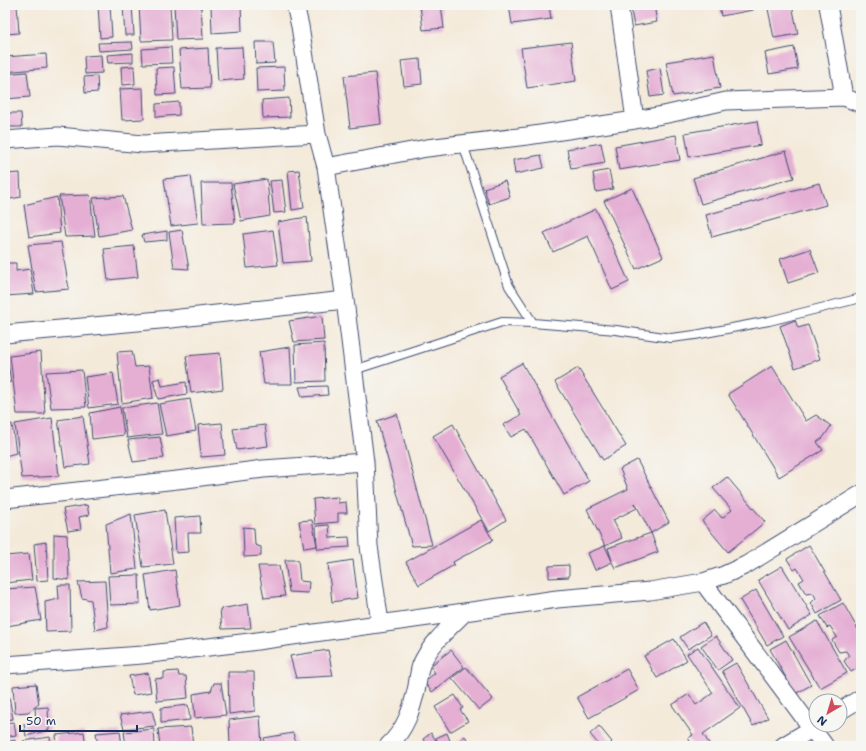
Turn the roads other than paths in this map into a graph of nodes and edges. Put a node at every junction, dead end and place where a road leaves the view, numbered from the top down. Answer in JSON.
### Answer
{"nodes":[{"id":1,"x":295,"y":5,"type":"edge"},
{"id":2,"x":618,"y":5,"type":"edge"},
{"id":3,"x":828,"y":5,"type":"edge"},
{"id":4,"x":844,"y":97,"type":"junction"},
{"id":5,"x":861,"y":104,"type":"edge"},
{"id":6,"x":635,"y":120,"type":"junction"},
{"id":7,"x":317,"y":134,"type":"junction"},
{"id":8,"x":5,"y":140,"type":"edge"},
{"id":9,"x":463,"y":144,"type":"junction"},
{"id":10,"x":326,"y":167,"type":"junction"},
{"id":11,"x":861,"y":298,"type":"edge"},
{"id":12,"x":345,"y":300,"type":"junction"},
{"id":13,"x":533,"y":322,"type":"junction"},
{"id":14,"x":5,"y":334,"type":"edge"},
{"id":15,"x":354,"y":370,"type":"junction"},
{"id":16,"x":365,"y":462,"type":"junction"},
{"id":17,"x":861,"y":494,"type":"edge"},
{"id":18,"x":5,"y":499,"type":"edge"},
{"id":19,"x":703,"y":582,"type":"junction"},
{"id":20,"x":465,"y":612,"type":"junction"},
{"id":21,"x":380,"y":623,"type":"junction"},
{"id":22,"x":5,"y":665,"type":"edge"},
{"id":23,"x":861,"y":698,"type":"edge"},
{"id":24,"x":848,"y":706,"type":"edge"},
{"id":25,"x":808,"y":718,"type":"edge"},
{"id":26,"x":808,"y":731,"type":"edge"},
{"id":27,"x":818,"y":733,"type":"edge"},
{"id":28,"x":388,"y":746,"type":"edge"},
{"id":29,"x":784,"y":746,"type":"edge"},
{"id":30,"x":825,"y":746,"type":"edge"}],
"edges":[{"from":1,"to":7,"type":"street"},
{"from":2,"to":6,"type":"street"},
{"from":3,"to":4,"type":"street"},
{"from":4,"to":5,"type":"street"},
{"from":4,"to":6,"type":"street"},
{"from":6,"to":9,"type":"street"},
{"from":7,"to":8,"type":"street"},
{"from":7,"to":10,"type":"street"},
{"from":9,"to":10,"type":"street"},
{"from":9,"to":13,"type":"lane"},
{"from":10,"to":12,"type":"street"},
{"from":11,"to":13,"type":"lane"},
{"from":12,"to":14,"type":"street"},
{"from":12,"to":15,"type":"street"},
{"from":13,"to":15,"type":"lane"},
{"from":15,"to":16,"type":"street"},
{"from":16,"to":18,"type":"street"},
{"from":16,"to":21,"type":"street"},
{"from":17,"to":19,"type":"street"},
{"from":19,"to":20,"type":"street"},
{"from":19,"to":25,"type":"street"},
{"from":20,"to":21,"type":"street"},
{"from":20,"to":28,"type":"street"},
{"from":21,"to":22,"type":"street"},
{"from":23,"to":24,"type":"street"},
{"from":26,"to":29,"type":"street"},
{"from":27,"to":30,"type":"street"}]}
